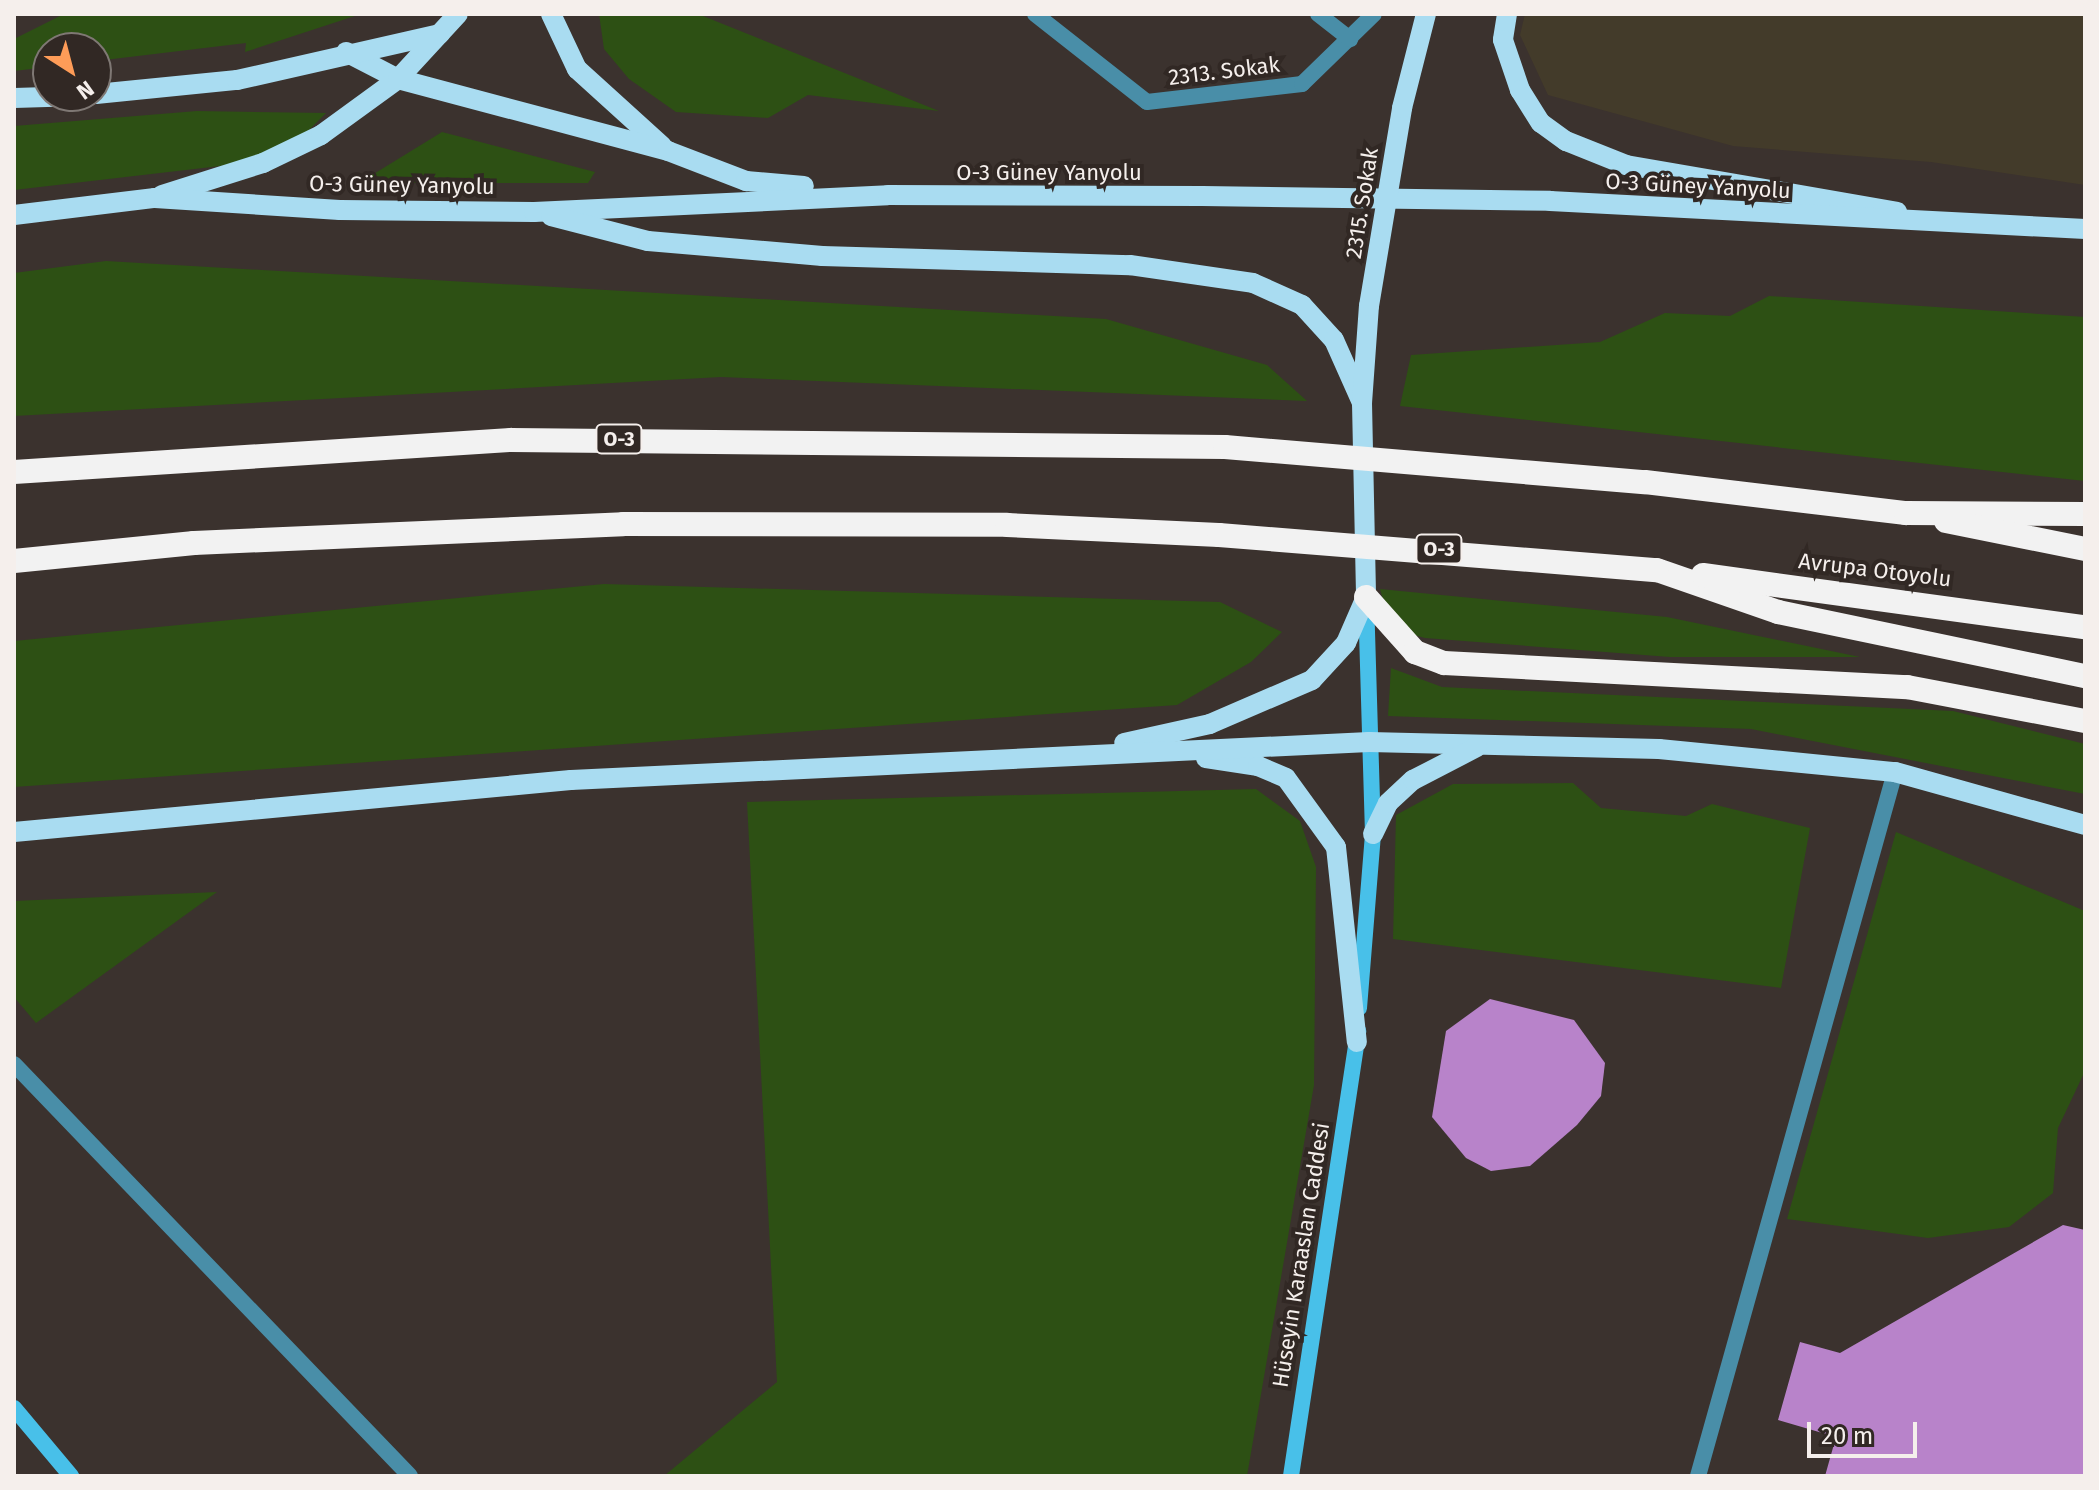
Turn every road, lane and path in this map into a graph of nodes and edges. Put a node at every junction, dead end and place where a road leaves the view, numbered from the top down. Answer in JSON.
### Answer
{"nodes":[{"id":1,"x":458,"y":14,"type":"edge"},
{"id":2,"x":551,"y":14,"type":"edge"},
{"id":3,"x":1035,"y":14,"type":"edge"},
{"id":4,"x":1318,"y":14,"type":"edge"},
{"id":5,"x":1374,"y":14,"type":"edge"},
{"id":6,"x":1426,"y":14,"type":"edge"},
{"id":7,"x":1507,"y":14,"type":"edge"},
{"id":8,"x":440,"y":34,"type":"junction"},
{"id":9,"x":1350,"y":39,"type":"junction"},
{"id":10,"x":346,"y":52,"type":"junction"},
{"id":11,"x":398,"y":79,"type":"junction"},
{"id":12,"x":112,"y":92,"type":"edge"},
{"id":13,"x":668,"y":151,"type":"junction"},
{"id":14,"x":888,"y":195,"type":"junction"},
{"id":15,"x":155,"y":198,"type":"junction"},
{"id":16,"x":534,"y":212,"type":"junction"},
{"id":17,"x":14,"y":215,"type":"edge"},
{"id":18,"x":1939,"y":223,"type":"junction"},
{"id":19,"x":2085,"y":229,"type":"edge"},
{"id":20,"x":1362,"y":403,"type":"junction"},
{"id":21,"x":14,"y":472,"type":"edge"},
{"id":22,"x":1906,"y":513,"type":"junction"},
{"id":23,"x":2085,"y":514,"type":"edge"},
{"id":24,"x":2085,"y":549,"type":"edge"},
{"id":25,"x":14,"y":561,"type":"edge"},
{"id":26,"x":1657,"y":570,"type":"junction"},
{"id":27,"x":1366,"y":597,"type":"junction"},
{"id":28,"x":2085,"y":627,"type":"edge"},
{"id":29,"x":2085,"y":676,"type":"edge"},
{"id":30,"x":2085,"y":721,"type":"edge"},
{"id":31,"x":1369,"y":742,"type":"junction"},
{"id":32,"x":1481,"y":744,"type":"junction"},
{"id":33,"x":1088,"y":750,"type":"junction"},
{"id":34,"x":1163,"y":751,"type":"junction"},
{"id":35,"x":1895,"y":772,"type":"junction"},
{"id":36,"x":2085,"y":825,"type":"edge"},
{"id":37,"x":14,"y":832,"type":"edge"},
{"id":38,"x":1373,"y":834,"type":"junction"},
{"id":39,"x":1357,"y":1042,"type":"junction"},
{"id":40,"x":14,"y":1064,"type":"edge"},
{"id":41,"x":14,"y":1408,"type":"edge"},
{"id":42,"x":71,"y":1476,"type":"edge"},
{"id":43,"x":410,"y":1476,"type":"edge"},
{"id":44,"x":1291,"y":1476,"type":"edge"},
{"id":45,"x":1698,"y":1476,"type":"edge"}],
"edges":[{"from":1,"to":8,"type":"main road"},
{"from":2,"to":13,"type":"main road"},
{"from":3,"to":9,"type":"street","name":"2313. Sokak"},
{"from":4,"to":9,"type":"street"},
{"from":5,"to":9,"type":"street","name":"2313. Sokak"},
{"from":6,"to":20,"type":"main road","name":"2315. Sokak","bridge":true},
{"from":7,"to":18,"type":"main road"},
{"from":8,"to":10,"type":"main road"},
{"from":8,"to":11,"type":"main road"},
{"from":10,"to":11,"type":"main road"},
{"from":10,"to":12,"type":"main road"},
{"from":11,"to":13,"type":"main road"},
{"from":11,"to":15,"type":"main road"},
{"from":13,"to":14,"type":"main road"},
{"from":14,"to":16,"type":"main road","name":"O-3 Güney Yanyolu"},
{"from":14,"to":18,"type":"main road","name":"O-3 Güney Yanyolu"},
{"from":15,"to":16,"type":"main road","name":"O-3 Güney Yanyolu"},
{"from":15,"to":17,"type":"main road","name":"O-3 Güney Yanyolu"},
{"from":16,"to":20,"type":"main road"},
{"from":18,"to":19,"type":"main road","name":"O-3 Güney Yanyolu"},
{"from":20,"to":27,"type":"main road","name":"2315. Sokak"},
{"from":21,"to":22,"type":"highway","number":"O-3","bridge":true},
{"from":22,"to":23,"type":"highway"},
{"from":22,"to":24,"type":"highway","number":"O-3"},
{"from":25,"to":26,"type":"highway","number":"O-3","bridge":true},
{"from":26,"to":28,"type":"highway","name":"Avrupa Otoyolu","number":"O-3"},
{"from":26,"to":29,"type":"highway"},
{"from":27,"to":30,"type":"highway"},
{"from":27,"to":31,"type":"main road","name":"Hüseyin Karaaslan Caddesi"},
{"from":27,"to":33,"type":"main road"},
{"from":31,"to":32,"type":"main road"},
{"from":31,"to":34,"type":"main road"},
{"from":31,"to":38,"type":"main road","name":"Hüseyin Karaaslan Caddesi"},
{"from":32,"to":35,"type":"main road"},
{"from":32,"to":38,"type":"main road"},
{"from":33,"to":34,"type":"main road"},
{"from":33,"to":37,"type":"main road"},
{"from":34,"to":39,"type":"main road"},
{"from":35,"to":36,"type":"main road"},
{"from":35,"to":45,"type":"street"},
{"from":38,"to":39,"type":"main road","name":"Hüseyin Karaaslan Caddesi"},
{"from":39,"to":44,"type":"main road","name":"Hüseyin Karaaslan Caddesi"},
{"from":40,"to":43,"type":"street"},
{"from":41,"to":42,"type":"main road"}]}
